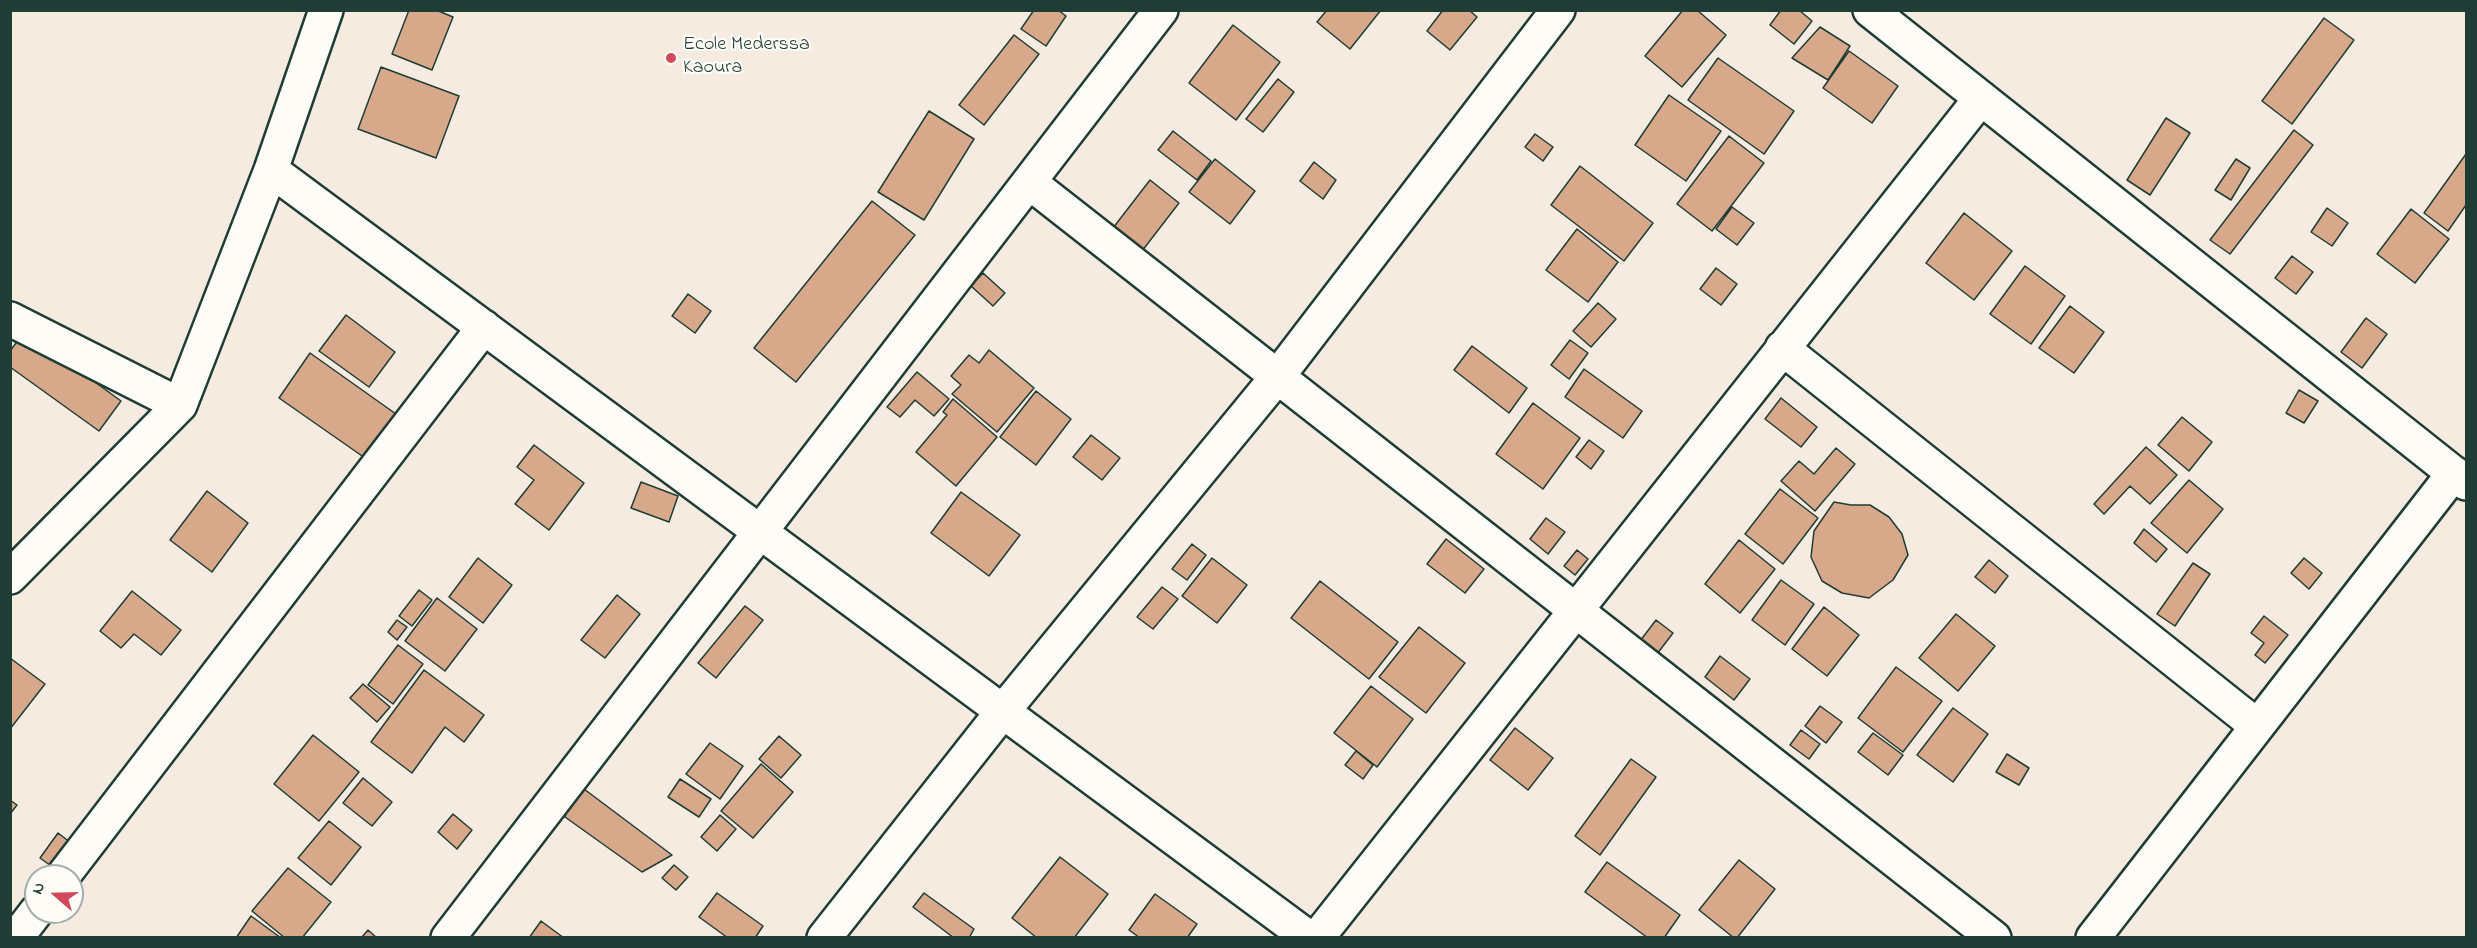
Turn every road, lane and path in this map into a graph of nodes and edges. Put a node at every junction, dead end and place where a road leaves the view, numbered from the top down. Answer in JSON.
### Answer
{"nodes":[{"id":1,"x":326,"y":10,"type":"edge"},
{"id":2,"x":1161,"y":10,"type":"edge"},
{"id":3,"x":1558,"y":10,"type":"edge"},
{"id":4,"x":1870,"y":10,"type":"edge"},
{"id":5,"x":1980,"y":98,"type":"junction"},
{"id":6,"x":271,"y":170,"type":"junction"},
{"id":7,"x":1029,"y":182,"type":"junction"},
{"id":8,"x":10,"y":319,"type":"edge"},
{"id":9,"x":484,"y":327,"type":"junction"},
{"id":10,"x":1782,"y":348,"type":"junction"},
{"id":11,"x":1278,"y":376,"type":"junction"},
{"id":12,"x":180,"y":405,"type":"junction"},
{"id":13,"x":2460,"y":478,"type":"edge"},
{"id":14,"x":760,"y":532,"type":"junction"},
{"id":15,"x":10,"y":577,"type":"edge"},
{"id":16,"x":1576,"y":610,"type":"junction"},
{"id":17,"x":1003,"y":711,"type":"junction"},
{"id":18,"x":2257,"y":726,"type":"junction"},
{"id":19,"x":72,"y":864,"type":"edge"},
{"id":20,"x":27,"y":924,"type":"edge"},
{"id":21,"x":16,"y":938,"type":"edge"},
{"id":22,"x":448,"y":938,"type":"edge"},
{"id":23,"x":824,"y":938,"type":"edge"},
{"id":24,"x":1309,"y":938,"type":"edge"},
{"id":25,"x":1317,"y":938,"type":"edge"},
{"id":26,"x":1994,"y":938,"type":"edge"},
{"id":27,"x":2093,"y":938,"type":"edge"}],
"edges":[{"from":1,"to":6,"type":"street"},
{"from":2,"to":7,"type":"street"},
{"from":3,"to":11,"type":"street"},
{"from":4,"to":5,"type":"street"},
{"from":5,"to":10,"type":"street"},
{"from":5,"to":13,"type":"street"},
{"from":6,"to":9,"type":"street"},
{"from":6,"to":12,"type":"street"},
{"from":7,"to":11,"type":"street"},
{"from":7,"to":14,"type":"street"},
{"from":8,"to":12,"type":"street"},
{"from":9,"to":14,"type":"street"},
{"from":9,"to":19,"type":"street"},
{"from":10,"to":16,"type":"street"},
{"from":10,"to":18,"type":"street"},
{"from":11,"to":16,"type":"street"},
{"from":11,"to":17,"type":"street"},
{"from":12,"to":15,"type":"street"},
{"from":13,"to":18,"type":"street"},
{"from":14,"to":17,"type":"street"},
{"from":14,"to":22,"type":"street"},
{"from":16,"to":25,"type":"street"},
{"from":16,"to":26,"type":"street"},
{"from":17,"to":23,"type":"street"},
{"from":17,"to":24,"type":"street"},
{"from":18,"to":27,"type":"street"},
{"from":20,"to":21,"type":"street"}]}
